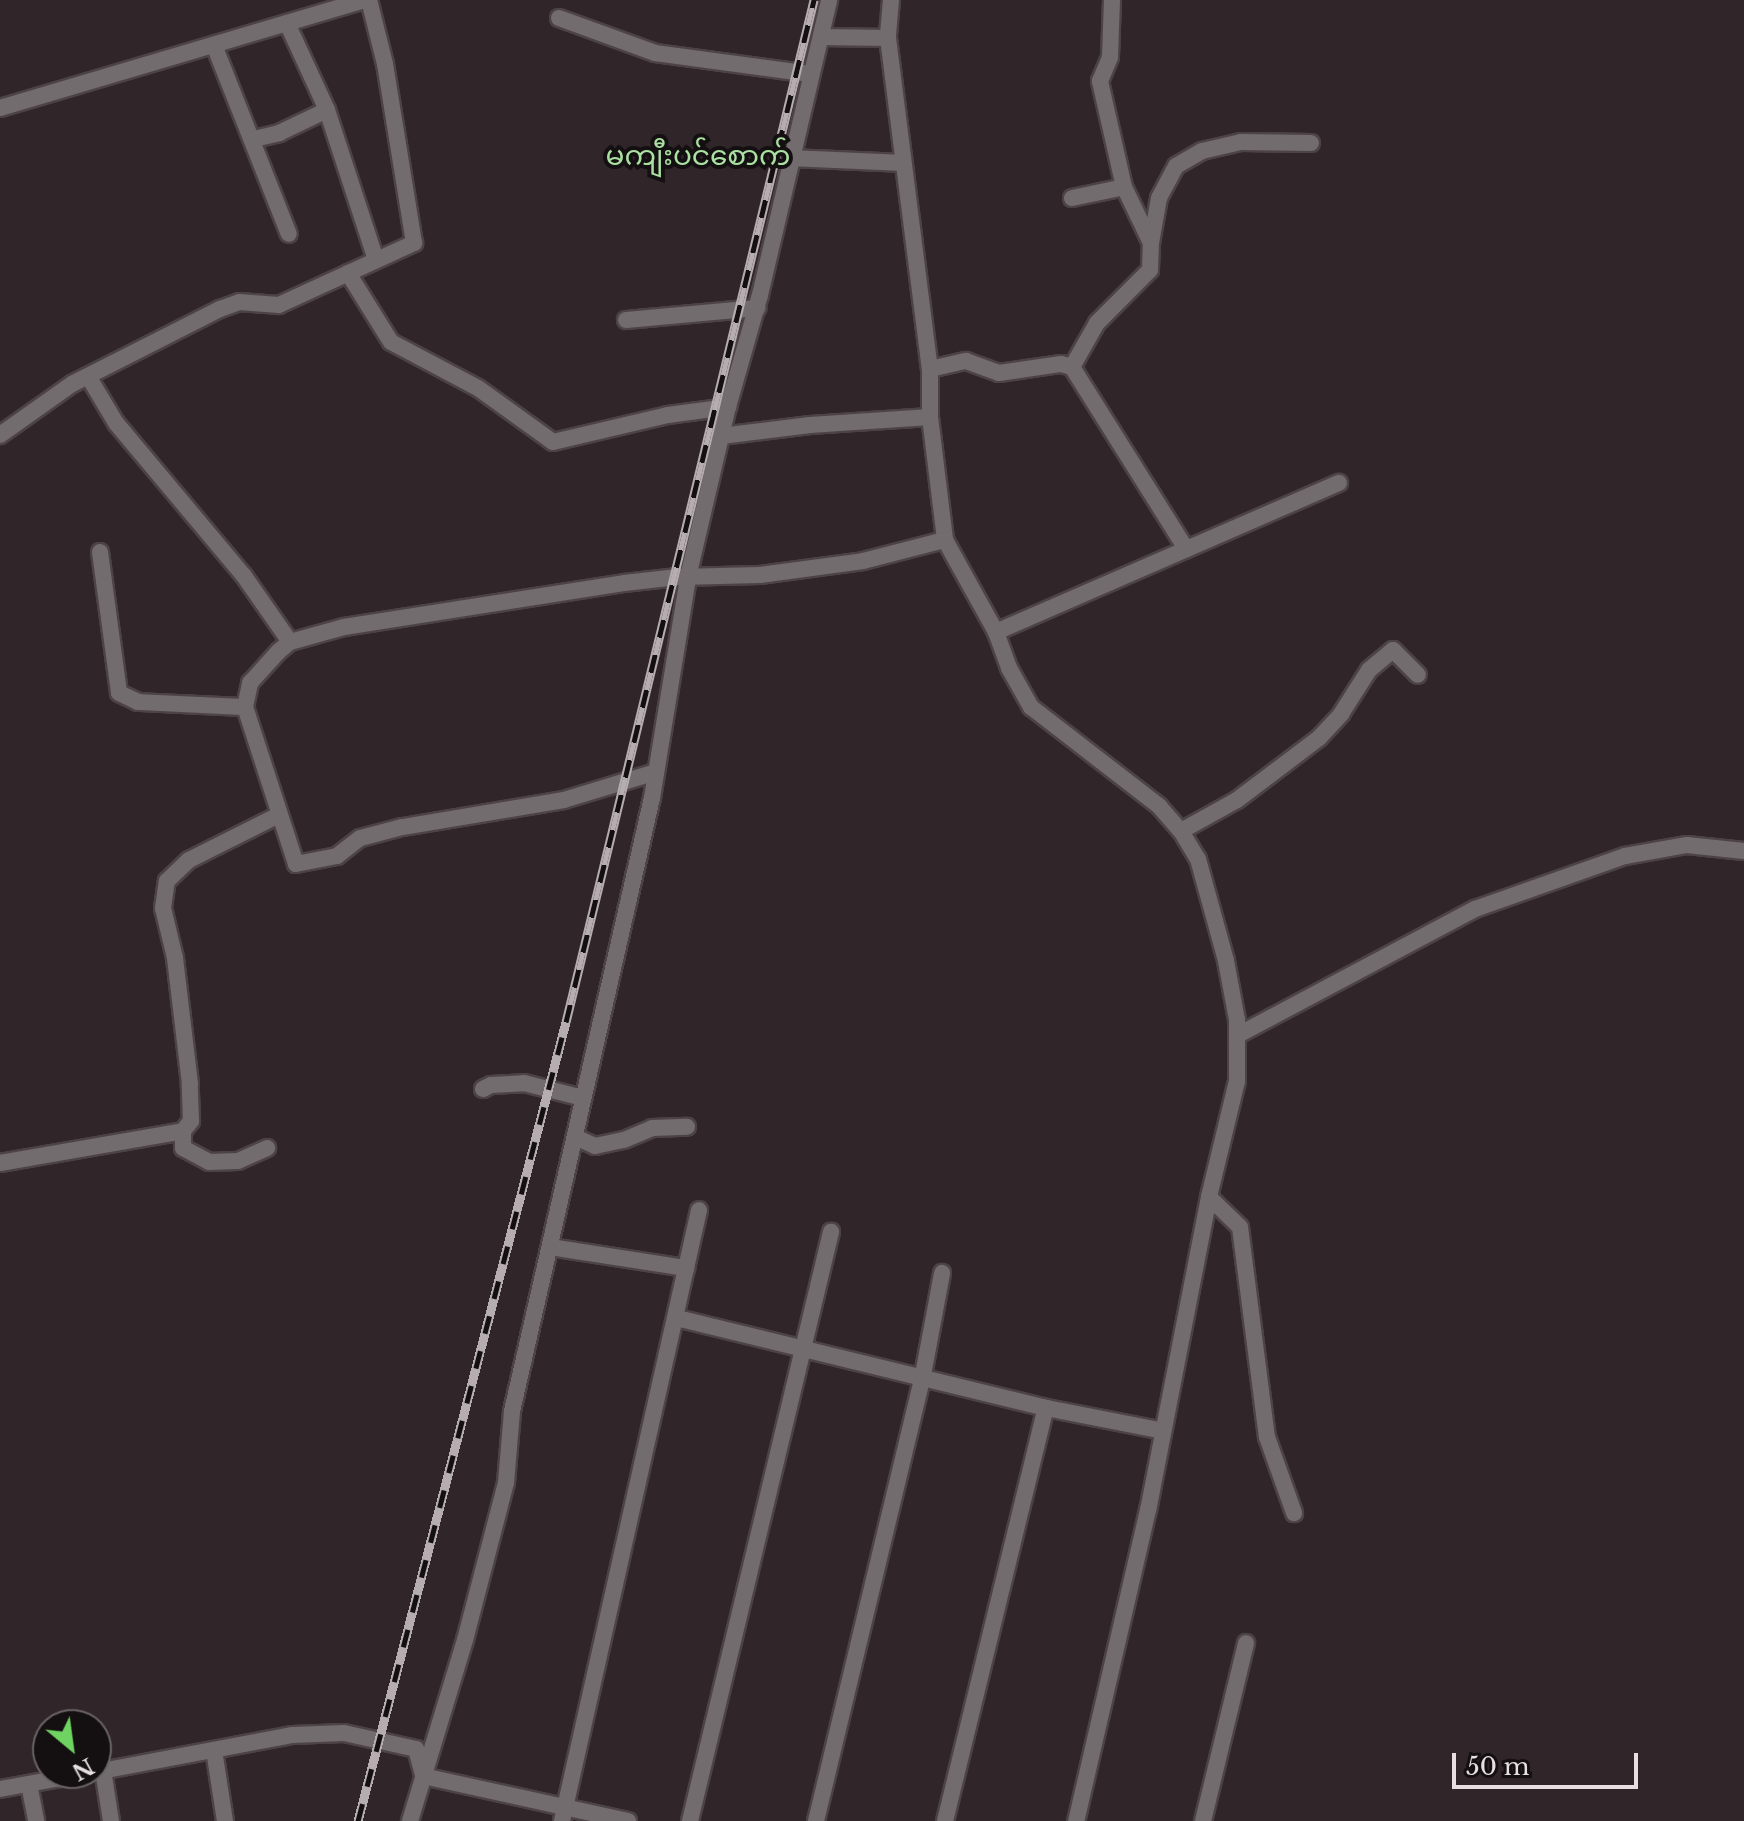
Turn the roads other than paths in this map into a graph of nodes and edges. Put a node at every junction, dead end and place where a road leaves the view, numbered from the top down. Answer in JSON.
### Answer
{"nodes":[{"id":1,"x":367,"y":0,"type":"edge"},
{"id":2,"x":829,"y":0,"type":"edge"},
{"id":3,"x":891,"y":0,"type":"edge"},
{"id":4,"x":1112,"y":0,"type":"edge"},
{"id":5,"x":559,"y":18,"type":"dead end"},
{"id":6,"x":287,"y":23,"type":"junction"},
{"id":7,"x":821,"y":37,"type":"junction"},
{"id":8,"x":888,"y":38,"type":"junction"},
{"id":9,"x":214,"y":45,"type":"junction"},
{"id":10,"x":811,"y":74,"type":"junction"},
{"id":11,"x":0,"y":108,"type":"edge"},
{"id":12,"x":327,"y":110,"type":"junction"},
{"id":13,"x":254,"y":139,"type":"junction"},
{"id":14,"x":1311,"y":143,"type":"dead end"},
{"id":15,"x":792,"y":158,"type":"junction"},
{"id":16,"x":902,"y":163,"type":"junction"},
{"id":17,"x":1124,"y":187,"type":"junction"},
{"id":18,"x":1072,"y":198,"type":"dead end"},
{"id":19,"x":289,"y":234,"type":"dead end"},
{"id":20,"x":1151,"y":243,"type":"junction"},
{"id":21,"x":376,"y":260,"type":"junction"},
{"id":22,"x":348,"y":273,"type":"junction"},
{"id":23,"x":757,"y":308,"type":"junction"},
{"id":24,"x":626,"y":320,"type":"dead end"},
{"id":25,"x":1072,"y":367,"type":"junction"},
{"id":26,"x":930,"y":369,"type":"junction"},
{"id":27,"x":88,"y":376,"type":"junction"},
{"id":28,"x":728,"y":407,"type":"junction"},
{"id":29,"x":930,"y":417,"type":"junction"},
{"id":30,"x":0,"y":435,"type":"edge"},
{"id":31,"x":721,"y":436,"type":"junction"},
{"id":32,"x":1339,"y":483,"type":"dead end"},
{"id":33,"x":945,"y":540,"type":"junction"},
{"id":34,"x":1186,"y":549,"type":"junction"},
{"id":35,"x":100,"y":552,"type":"dead end"},
{"id":36,"x":688,"y":577,"type":"junction"},
{"id":37,"x":996,"y":632,"type":"junction"},
{"id":38,"x":290,"y":642,"type":"junction"},
{"id":39,"x":1418,"y":675,"type":"dead end"},
{"id":40,"x":245,"y":707,"type":"junction"},
{"id":41,"x":656,"y":772,"type":"junction"},
{"id":42,"x":279,"y":815,"type":"junction"},
{"id":43,"x":1181,"y":831,"type":"junction"},
{"id":44,"x":1744,"y":851,"type":"edge"},
{"id":45,"x":1238,"y":1035,"type":"junction"},
{"id":46,"x":483,"y":1089,"type":"dead end"},
{"id":47,"x":583,"y":1098,"type":"junction"},
{"id":48,"x":687,"y":1127,"type":"dead end"},
{"id":49,"x":183,"y":1131,"type":"junction"},
{"id":50,"x":575,"y":1137,"type":"junction"},
{"id":51,"x":267,"y":1148,"type":"dead end"},
{"id":52,"x":0,"y":1163,"type":"edge"},
{"id":53,"x":1209,"y":1197,"type":"junction"},
{"id":54,"x":699,"y":1210,"type":"dead end"},
{"id":55,"x":831,"y":1232,"type":"dead end"},
{"id":56,"x":550,"y":1247,"type":"junction"},
{"id":57,"x":686,"y":1268,"type":"junction"},
{"id":58,"x":942,"y":1273,"type":"dead end"},
{"id":59,"x":677,"y":1318,"type":"junction"},
{"id":60,"x":804,"y":1349,"type":"junction"},
{"id":61,"x":923,"y":1375,"type":"junction"},
{"id":62,"x":1046,"y":1408,"type":"junction"},
{"id":63,"x":1163,"y":1431,"type":"junction"},
{"id":64,"x":1294,"y":1513,"type":"dead end"},
{"id":65,"x":1246,"y":1643,"type":"dead end"},
{"id":66,"x":214,"y":1750,"type":"junction"},
{"id":67,"x":112,"y":1769,"type":"edge"},
{"id":68,"x":423,"y":1776,"type":"junction"},
{"id":69,"x":32,"y":1783,"type":"edge"},
{"id":70,"x":29,"y":1784,"type":"junction"},
{"id":71,"x":0,"y":1789,"type":"edge"},
{"id":72,"x":101,"y":1789,"type":"edge"},
{"id":73,"x":563,"y":1814,"type":"edge"},
{"id":74,"x":36,"y":1821,"type":"edge"},
{"id":75,"x":111,"y":1821,"type":"edge"},
{"id":76,"x":225,"y":1821,"type":"edge"},
{"id":77,"x":410,"y":1821,"type":"edge"},
{"id":78,"x":628,"y":1821,"type":"edge"},
{"id":79,"x":690,"y":1821,"type":"edge"},
{"id":80,"x":816,"y":1821,"type":"edge"},
{"id":81,"x":945,"y":1821,"type":"edge"},
{"id":82,"x":1076,"y":1821,"type":"edge"},
{"id":83,"x":1203,"y":1821,"type":"edge"}],
"edges":[{"from":1,"to":6,"type":"street"},
{"from":1,"to":21,"type":"street"},
{"from":2,"to":7,"type":"street"},
{"from":3,"to":8,"type":"street"},
{"from":4,"to":17,"type":"street"},
{"from":5,"to":10,"type":"street"},
{"from":6,"to":9,"type":"street"},
{"from":6,"to":12,"type":"street"},
{"from":7,"to":8,"type":"street"},
{"from":7,"to":10,"type":"street"},
{"from":8,"to":16,"type":"street"},
{"from":9,"to":11,"type":"street"},
{"from":9,"to":13,"type":"street"},
{"from":10,"to":15,"type":"street"},
{"from":12,"to":13,"type":"street"},
{"from":12,"to":21,"type":"street"},
{"from":13,"to":19,"type":"street"},
{"from":14,"to":20,"type":"street"},
{"from":15,"to":16,"type":"street"},
{"from":15,"to":23,"type":"street"},
{"from":16,"to":26,"type":"street"},
{"from":17,"to":18,"type":"street"},
{"from":17,"to":20,"type":"street"},
{"from":20,"to":25,"type":"street"},
{"from":21,"to":22,"type":"street"},
{"from":22,"to":27,"type":"street"},
{"from":22,"to":28,"type":"street"},
{"from":23,"to":24,"type":"street"},
{"from":23,"to":28,"type":"street"},
{"from":25,"to":26,"type":"street"},
{"from":25,"to":34,"type":"street"},
{"from":26,"to":29,"type":"street"},
{"from":27,"to":30,"type":"street"},
{"from":27,"to":38,"type":"street"},
{"from":28,"to":31,"type":"street"},
{"from":29,"to":31,"type":"street"},
{"from":29,"to":33,"type":"street"},
{"from":31,"to":36,"type":"street"},
{"from":32,"to":34,"type":"street"},
{"from":33,"to":36,"type":"street"},
{"from":33,"to":37,"type":"street"},
{"from":34,"to":37,"type":"street"},
{"from":35,"to":40,"type":"street"},
{"from":36,"to":38,"type":"street"},
{"from":36,"to":41,"type":"street"},
{"from":37,"to":43,"type":"street"},
{"from":38,"to":40,"type":"street"},
{"from":39,"to":43,"type":"street"},
{"from":40,"to":42,"type":"street"},
{"from":41,"to":42,"type":"street"},
{"from":41,"to":47,"type":"street"},
{"from":42,"to":49,"type":"street"},
{"from":43,"to":45,"type":"street"},
{"from":44,"to":45,"type":"street"},
{"from":45,"to":53,"type":"street"},
{"from":46,"to":47,"type":"street"},
{"from":47,"to":50,"type":"street"},
{"from":48,"to":50,"type":"street"},
{"from":49,"to":51,"type":"street"},
{"from":49,"to":52,"type":"street"},
{"from":50,"to":56,"type":"street"},
{"from":53,"to":63,"type":"street"},
{"from":53,"to":64,"type":"street"},
{"from":54,"to":57,"type":"street"},
{"from":55,"to":60,"type":"street"},
{"from":56,"to":57,"type":"street"},
{"from":56,"to":68,"type":"street"},
{"from":57,"to":59,"type":"street"},
{"from":58,"to":61,"type":"street"},
{"from":59,"to":60,"type":"street"},
{"from":59,"to":73,"type":"street"},
{"from":60,"to":61,"type":"street"},
{"from":60,"to":79,"type":"street"},
{"from":61,"to":62,"type":"street"},
{"from":61,"to":80,"type":"street"},
{"from":62,"to":63,"type":"street"},
{"from":62,"to":81,"type":"street"},
{"from":63,"to":82,"type":"street"},
{"from":65,"to":83,"type":"street"},
{"from":66,"to":67,"type":"street"},
{"from":66,"to":68,"type":"street"},
{"from":66,"to":76,"type":"street"},
{"from":68,"to":73,"type":"street"},
{"from":68,"to":77,"type":"street"},
{"from":69,"to":70,"type":"street"},
{"from":70,"to":71,"type":"street"},
{"from":70,"to":74,"type":"street"},
{"from":72,"to":75,"type":"street"},
{"from":73,"to":78,"type":"street"}]}
